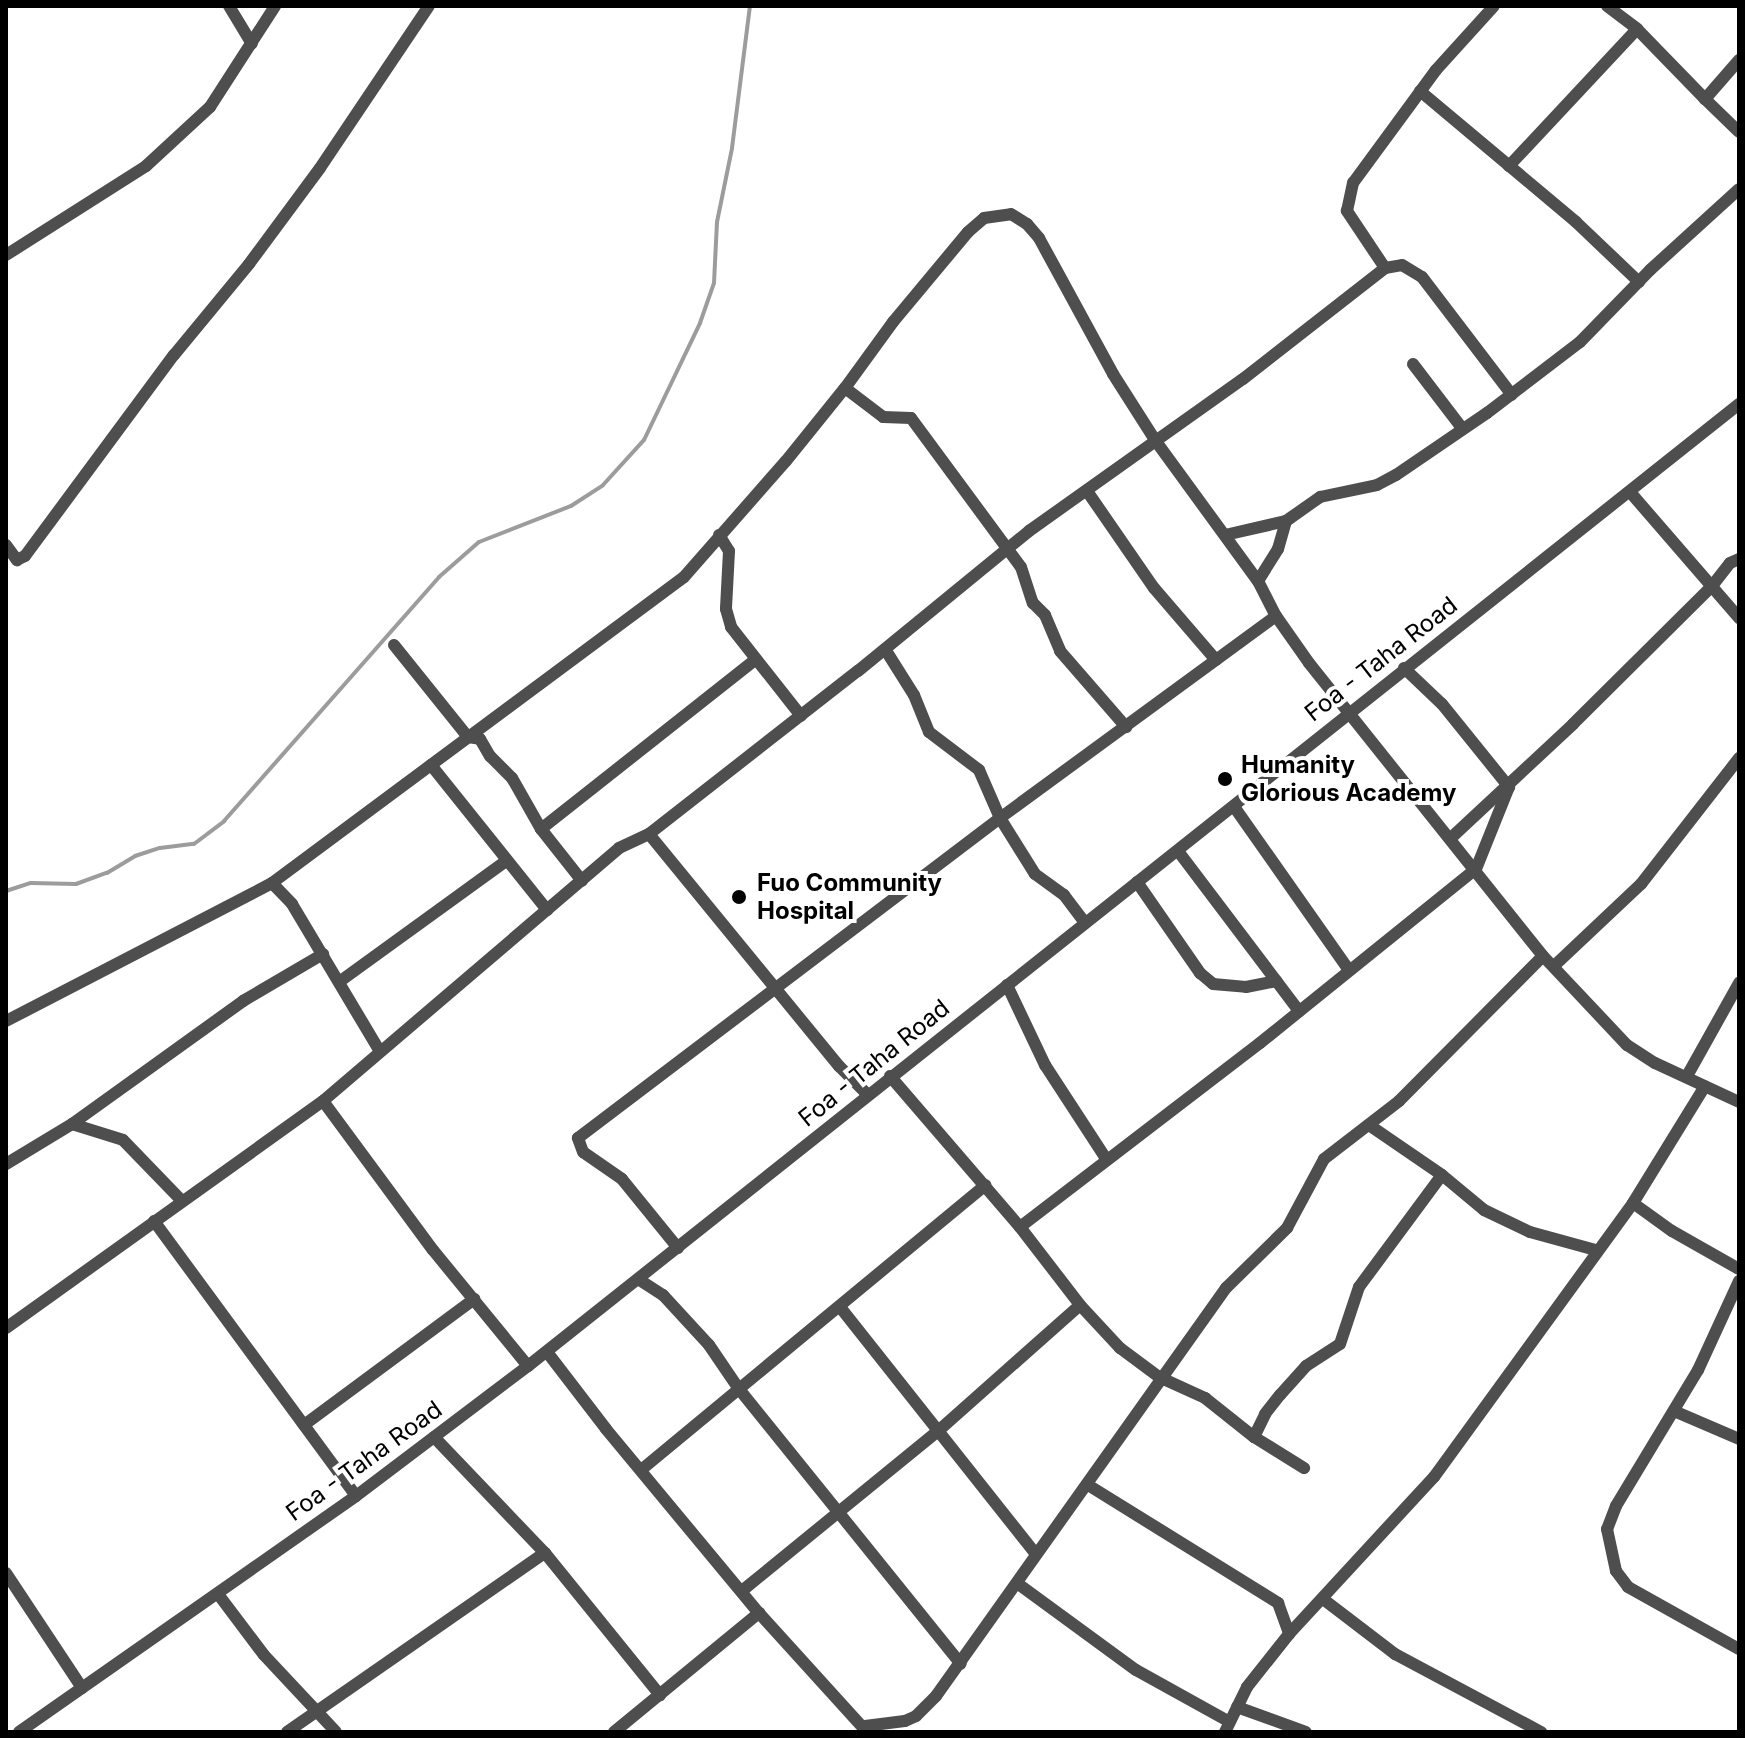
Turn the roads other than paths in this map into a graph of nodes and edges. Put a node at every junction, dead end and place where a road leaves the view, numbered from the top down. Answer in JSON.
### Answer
{"nodes":[{"id":1,"x":229,"y":6,"type":"edge"},
{"id":2,"x":275,"y":6,"type":"edge"},
{"id":3,"x":429,"y":6,"type":"edge"},
{"id":4,"x":1494,"y":6,"type":"edge"},
{"id":5,"x":1607,"y":6,"type":"edge"},
{"id":6,"x":1637,"y":29,"type":"junction"},
{"id":7,"x":252,"y":44,"type":"junction"},
{"id":8,"x":1739,"y":60,"type":"edge"},
{"id":9,"x":1420,"y":91,"type":"junction"},
{"id":10,"x":1705,"y":99,"type":"junction"},
{"id":11,"x":1739,"y":132,"type":"edge"},
{"id":12,"x":1509,"y":166,"type":"junction"},
{"id":13,"x":1739,"y":189,"type":"edge"},
{"id":14,"x":6,"y":255,"type":"edge"},
{"id":15,"x":1385,"y":268,"type":"junction"},
{"id":16,"x":1639,"y":282,"type":"junction"},
{"id":17,"x":1413,"y":364,"type":"dead end"},
{"id":18,"x":845,"y":388,"type":"junction"},
{"id":19,"x":1512,"y":395,"type":"junction"},
{"id":20,"x":1739,"y":404,"type":"edge"},
{"id":21,"x":1462,"y":428,"type":"junction"},
{"id":22,"x":1155,"y":440,"type":"junction"},
{"id":23,"x":1087,"y":491,"type":"junction"},
{"id":24,"x":1630,"y":492,"type":"junction"},
{"id":25,"x":1286,"y":521,"type":"junction"},
{"id":26,"x":719,"y":535,"type":"junction"},
{"id":27,"x":1225,"y":535,"type":"junction"},
{"id":28,"x":6,"y":545,"type":"edge"},
{"id":29,"x":1008,"y":550,"type":"junction"},
{"id":30,"x":1739,"y":559,"type":"edge"},
{"id":31,"x":1258,"y":581,"type":"junction"},
{"id":32,"x":1712,"y":586,"type":"junction"},
{"id":33,"x":1276,"y":616,"type":"junction"},
{"id":34,"x":1739,"y":618,"type":"edge"},
{"id":35,"x":394,"y":645,"type":"dead end"},
{"id":36,"x":885,"y":649,"type":"junction"},
{"id":37,"x":755,"y":660,"type":"junction"},
{"id":38,"x":1216,"y":660,"type":"junction"},
{"id":39,"x":1404,"y":668,"type":"junction"},
{"id":40,"x":1348,"y":711,"type":"junction"},
{"id":41,"x":801,"y":716,"type":"junction"},
{"id":42,"x":1126,"y":727,"type":"junction"},
{"id":43,"x":468,"y":737,"type":"junction"},
{"id":44,"x":1739,"y":758,"type":"edge"},
{"id":45,"x":431,"y":765,"type":"junction"},
{"id":46,"x":1509,"y":787,"type":"junction"},
{"id":47,"x":1235,"y":808,"type":"junction"},
{"id":48,"x":1000,"y":818,"type":"junction"},
{"id":49,"x":541,"y":829,"type":"junction"},
{"id":50,"x":649,"y":834,"type":"junction"},
{"id":51,"x":1452,"y":837,"type":"junction"},
{"id":52,"x":1178,"y":851,"type":"junction"},
{"id":53,"x":506,"y":861,"type":"junction"},
{"id":54,"x":1476,"y":869,"type":"junction"},
{"id":55,"x":582,"y":881,"type":"junction"},
{"id":56,"x":1137,"y":882,"type":"junction"},
{"id":57,"x":272,"y":883,"type":"junction"},
{"id":58,"x":547,"y":910,"type":"junction"},
{"id":59,"x":1084,"y":922,"type":"junction"},
{"id":60,"x":323,"y":954,"type":"junction"},
{"id":61,"x":1543,"y":956,"type":"junction"},
{"id":62,"x":1554,"y":966,"type":"junction"},
{"id":63,"x":1349,"y":970,"type":"junction"},
{"id":64,"x":1276,"y":981,"type":"junction"},
{"id":65,"x":339,"y":982,"type":"junction"},
{"id":66,"x":1739,"y":983,"type":"edge"},
{"id":67,"x":1007,"y":985,"type":"junction"},
{"id":68,"x":776,"y":987,"type":"junction"},
{"id":69,"x":1299,"y":1011,"type":"junction"},
{"id":70,"x":6,"y":1021,"type":"edge"},
{"id":71,"x":379,"y":1050,"type":"junction"},
{"id":72,"x":890,"y":1076,"type":"junction"},
{"id":73,"x":1687,"y":1076,"type":"junction"},
{"id":74,"x":1705,"y":1086,"type":"junction"},
{"id":75,"x":868,"y":1095,"type":"junction"},
{"id":76,"x":323,"y":1101,"type":"junction"},
{"id":77,"x":1739,"y":1102,"type":"edge"},
{"id":78,"x":72,"y":1124,"type":"junction"},
{"id":79,"x":1369,"y":1125,"type":"junction"},
{"id":80,"x":1107,"y":1160,"type":"junction"},
{"id":81,"x":6,"y":1164,"type":"edge"},
{"id":82,"x":1442,"y":1175,"type":"junction"},
{"id":83,"x":985,"y":1185,"type":"junction"},
{"id":84,"x":181,"y":1200,"type":"junction"},
{"id":85,"x":1633,"y":1203,"type":"junction"},
{"id":86,"x":154,"y":1221,"type":"junction"},
{"id":87,"x":1020,"y":1227,"type":"junction"},
{"id":88,"x":678,"y":1248,"type":"junction"},
{"id":89,"x":1596,"y":1250,"type":"junction"},
{"id":90,"x":1739,"y":1269,"type":"edge"},
{"id":91,"x":638,"y":1279,"type":"junction"},
{"id":92,"x":1739,"y":1281,"type":"edge"},
{"id":93,"x":474,"y":1299,"type":"junction"},
{"id":94,"x":1080,"y":1305,"type":"junction"},
{"id":95,"x":840,"y":1307,"type":"junction"},
{"id":96,"x":6,"y":1328,"type":"edge"},
{"id":97,"x":547,"y":1352,"type":"junction"},
{"id":98,"x":528,"y":1366,"type":"junction"},
{"id":99,"x":1159,"y":1377,"type":"junction"},
{"id":100,"x":739,"y":1389,"type":"junction"},
{"id":101,"x":1674,"y":1411,"type":"junction"},
{"id":102,"x":304,"y":1425,"type":"junction"},
{"id":103,"x":937,"y":1432,"type":"junction"},
{"id":104,"x":434,"y":1437,"type":"junction"},
{"id":105,"x":1254,"y":1437,"type":"junction"},
{"id":106,"x":1739,"y":1439,"type":"edge"},
{"id":107,"x":1304,"y":1468,"type":"dead end"},
{"id":108,"x":641,"y":1470,"type":"junction"},
{"id":109,"x":1088,"y":1485,"type":"junction"},
{"id":110,"x":356,"y":1496,"type":"junction"},
{"id":111,"x":838,"y":1513,"type":"junction"},
{"id":112,"x":545,"y":1553,"type":"junction"},
{"id":113,"x":1036,"y":1554,"type":"junction"},
{"id":114,"x":6,"y":1573,"type":"edge"},
{"id":115,"x":1017,"y":1583,"type":"junction"},
{"id":116,"x":743,"y":1590,"type":"junction"},
{"id":117,"x":218,"y":1594,"type":"junction"},
{"id":118,"x":1323,"y":1599,"type":"junction"},
{"id":119,"x":759,"y":1613,"type":"junction"},
{"id":120,"x":1289,"y":1634,"type":"junction"},
{"id":121,"x":1739,"y":1649,"type":"edge"},
{"id":122,"x":961,"y":1664,"type":"junction"},
{"id":123,"x":82,"y":1688,"type":"junction"},
{"id":124,"x":660,"y":1695,"type":"junction"},
{"id":125,"x":1237,"y":1707,"type":"junction"},
{"id":126,"x":318,"y":1714,"type":"junction"},
{"id":127,"x":1228,"y":1727,"type":"edge"},
{"id":128,"x":866,"y":1729,"type":"edge"},
{"id":129,"x":19,"y":1732,"type":"edge"},
{"id":130,"x":287,"y":1732,"type":"edge"},
{"id":131,"x":336,"y":1732,"type":"edge"},
{"id":132,"x":614,"y":1732,"type":"edge"},
{"id":133,"x":1306,"y":1732,"type":"edge"},
{"id":134,"x":1541,"y":1732,"type":"edge"}],
"edges":[{"from":1,"to":7,"type":"street"},
{"from":2,"to":7,"type":"street"},
{"from":3,"to":28,"type":"street"},
{"from":4,"to":9,"type":"street"},
{"from":5,"to":6,"type":"street"},
{"from":6,"to":10,"type":"street"},
{"from":6,"to":12,"type":"street"},
{"from":7,"to":14,"type":"street"},
{"from":8,"to":10,"type":"street"},
{"from":9,"to":12,"type":"street"},
{"from":9,"to":15,"type":"street"},
{"from":10,"to":11,"type":"street"},
{"from":12,"to":16,"type":"street"},
{"from":13,"to":16,"type":"street"},
{"from":15,"to":19,"type":"street"},
{"from":15,"to":22,"type":"street"},
{"from":16,"to":19,"type":"street"},
{"from":17,"to":21,"type":"street"},
{"from":18,"to":22,"type":"street"},
{"from":18,"to":26,"type":"street"},
{"from":18,"to":29,"type":"street"},
{"from":19,"to":21,"type":"street"},
{"from":20,"to":24,"type":"street","name":"Foa - Taha Road"},
{"from":21,"to":25,"type":"street"},
{"from":22,"to":23,"type":"street"},
{"from":22,"to":27,"type":"street"},
{"from":23,"to":29,"type":"street"},
{"from":23,"to":38,"type":"street"},
{"from":24,"to":32,"type":"street"},
{"from":24,"to":39,"type":"street","name":"Foa - Taha Road"},
{"from":25,"to":27,"type":"street"},
{"from":25,"to":31,"type":"street"},
{"from":26,"to":37,"type":"street"},
{"from":26,"to":43,"type":"street"},
{"from":27,"to":31,"type":"street"},
{"from":29,"to":36,"type":"street"},
{"from":29,"to":42,"type":"street"},
{"from":30,"to":32,"type":"street"},
{"from":31,"to":33,"type":"street"},
{"from":32,"to":34,"type":"street"},
{"from":32,"to":46,"type":"street"},
{"from":33,"to":38,"type":"street"},
{"from":33,"to":40,"type":"street"},
{"from":35,"to":43,"type":"street"},
{"from":36,"to":41,"type":"street"},
{"from":36,"to":48,"type":"street"},
{"from":37,"to":41,"type":"street"},
{"from":37,"to":49,"type":"street"},
{"from":38,"to":42,"type":"street"},
{"from":39,"to":40,"type":"street","name":"Foa - Taha Road"},
{"from":39,"to":46,"type":"street"},
{"from":40,"to":47,"type":"street","name":"Foa - Taha Road"},
{"from":40,"to":51,"type":"street"},
{"from":41,"to":50,"type":"street"},
{"from":42,"to":48,"type":"street"},
{"from":43,"to":45,"type":"street"},
{"from":43,"to":49,"type":"street"},
{"from":44,"to":62,"type":"street"},
{"from":45,"to":53,"type":"street"},
{"from":45,"to":57,"type":"street"},
{"from":46,"to":51,"type":"street"},
{"from":46,"to":54,"type":"street"},
{"from":47,"to":52,"type":"street","name":"Foa - Taha Road"},
{"from":47,"to":63,"type":"street"},
{"from":48,"to":59,"type":"street"},
{"from":48,"to":68,"type":"street"},
{"from":49,"to":55,"type":"street"},
{"from":50,"to":55,"type":"street"},
{"from":50,"to":68,"type":"street"},
{"from":51,"to":54,"type":"street"},
{"from":52,"to":56,"type":"street","name":"Foa - Taha Road"},
{"from":52,"to":64,"type":"street"},
{"from":53,"to":58,"type":"street"},
{"from":53,"to":65,"type":"street"},
{"from":54,"to":61,"type":"street"},
{"from":54,"to":63,"type":"street"},
{"from":55,"to":58,"type":"street"},
{"from":56,"to":59,"type":"street","name":"Foa - Taha Road"},
{"from":56,"to":64,"type":"street"},
{"from":57,"to":60,"type":"street"},
{"from":57,"to":70,"type":"street"},
{"from":58,"to":71,"type":"street"},
{"from":59,"to":67,"type":"street","name":"Foa - Taha Road"},
{"from":60,"to":65,"type":"street"},
{"from":60,"to":78,"type":"street"},
{"from":61,"to":62,"type":"street"},
{"from":61,"to":79,"type":"street"},
{"from":62,"to":73,"type":"street"},
{"from":63,"to":69,"type":"street"},
{"from":64,"to":69,"type":"street"},
{"from":65,"to":71,"type":"street"},
{"from":66,"to":73,"type":"street"},
{"from":67,"to":72,"type":"street","name":"Foa - Taha Road"},
{"from":67,"to":80,"type":"street"},
{"from":68,"to":75,"type":"street"},
{"from":68,"to":88,"type":"street"},
{"from":69,"to":80,"type":"street"},
{"from":71,"to":76,"type":"street"},
{"from":72,"to":75,"type":"street","name":"Foa - Taha Road"},
{"from":72,"to":83,"type":"street"},
{"from":73,"to":74,"type":"street"},
{"from":74,"to":77,"type":"street"},
{"from":74,"to":85,"type":"street"},
{"from":75,"to":88,"type":"street","name":"Foa - Taha Road"},
{"from":76,"to":84,"type":"street"},
{"from":76,"to":93,"type":"street"},
{"from":78,"to":81,"type":"street"},
{"from":78,"to":84,"type":"street"},
{"from":79,"to":82,"type":"street"},
{"from":79,"to":99,"type":"street"},
{"from":80,"to":87,"type":"street"},
{"from":82,"to":89,"type":"street"},
{"from":82,"to":105,"type":"street"},
{"from":83,"to":87,"type":"street"},
{"from":83,"to":95,"type":"street"},
{"from":84,"to":86,"type":"street"},
{"from":85,"to":89,"type":"street"},
{"from":85,"to":90,"type":"street"},
{"from":86,"to":96,"type":"street"},
{"from":86,"to":102,"type":"street"},
{"from":87,"to":94,"type":"street"},
{"from":88,"to":91,"type":"street","name":"Foa - Taha Road"},
{"from":89,"to":118,"type":"street"},
{"from":91,"to":97,"type":"street","name":"Foa - Taha Road"},
{"from":91,"to":100,"type":"street"},
{"from":92,"to":101,"type":"street"},
{"from":93,"to":98,"type":"street"},
{"from":93,"to":102,"type":"street"},
{"from":94,"to":99,"type":"street"},
{"from":94,"to":103,"type":"street"},
{"from":95,"to":100,"type":"street"},
{"from":95,"to":103,"type":"street"},
{"from":97,"to":98,"type":"street","name":"Foa - Taha Road"},
{"from":97,"to":108,"type":"street"},
{"from":98,"to":104,"type":"street","name":"Foa - Taha Road"},
{"from":99,"to":105,"type":"street"},
{"from":99,"to":109,"type":"street"},
{"from":100,"to":108,"type":"street"},
{"from":100,"to":111,"type":"street"},
{"from":101,"to":106,"type":"street"},
{"from":101,"to":121,"type":"street"},
{"from":102,"to":110,"type":"street"},
{"from":103,"to":111,"type":"street"},
{"from":103,"to":113,"type":"street"},
{"from":104,"to":110,"type":"street","name":"Foa - Taha Road"},
{"from":104,"to":112,"type":"street"},
{"from":105,"to":107,"type":"street"},
{"from":108,"to":116,"type":"street"},
{"from":109,"to":113,"type":"street"},
{"from":109,"to":120,"type":"street"},
{"from":110,"to":117,"type":"street","name":"Foa - Taha Road"},
{"from":111,"to":116,"type":"street"},
{"from":111,"to":122,"type":"street"},
{"from":112,"to":124,"type":"street"},
{"from":112,"to":126,"type":"street"},
{"from":113,"to":115,"type":"street"},
{"from":114,"to":123,"type":"street"},
{"from":115,"to":122,"type":"street"},
{"from":115,"to":127,"type":"street"},
{"from":116,"to":119,"type":"street"},
{"from":117,"to":123,"type":"street","name":"Foa - Taha Road"},
{"from":117,"to":126,"type":"street"},
{"from":118,"to":120,"type":"street"},
{"from":118,"to":134,"type":"street"},
{"from":119,"to":124,"type":"street"},
{"from":119,"to":128,"type":"street"},
{"from":120,"to":125,"type":"street"},
{"from":122,"to":128,"type":"street"},
{"from":123,"to":129,"type":"street","name":"Foa - Taha Road"},
{"from":124,"to":132,"type":"street"},
{"from":125,"to":127,"type":"street"},
{"from":125,"to":133,"type":"street"},
{"from":126,"to":130,"type":"street"},
{"from":126,"to":131,"type":"street"}]}
